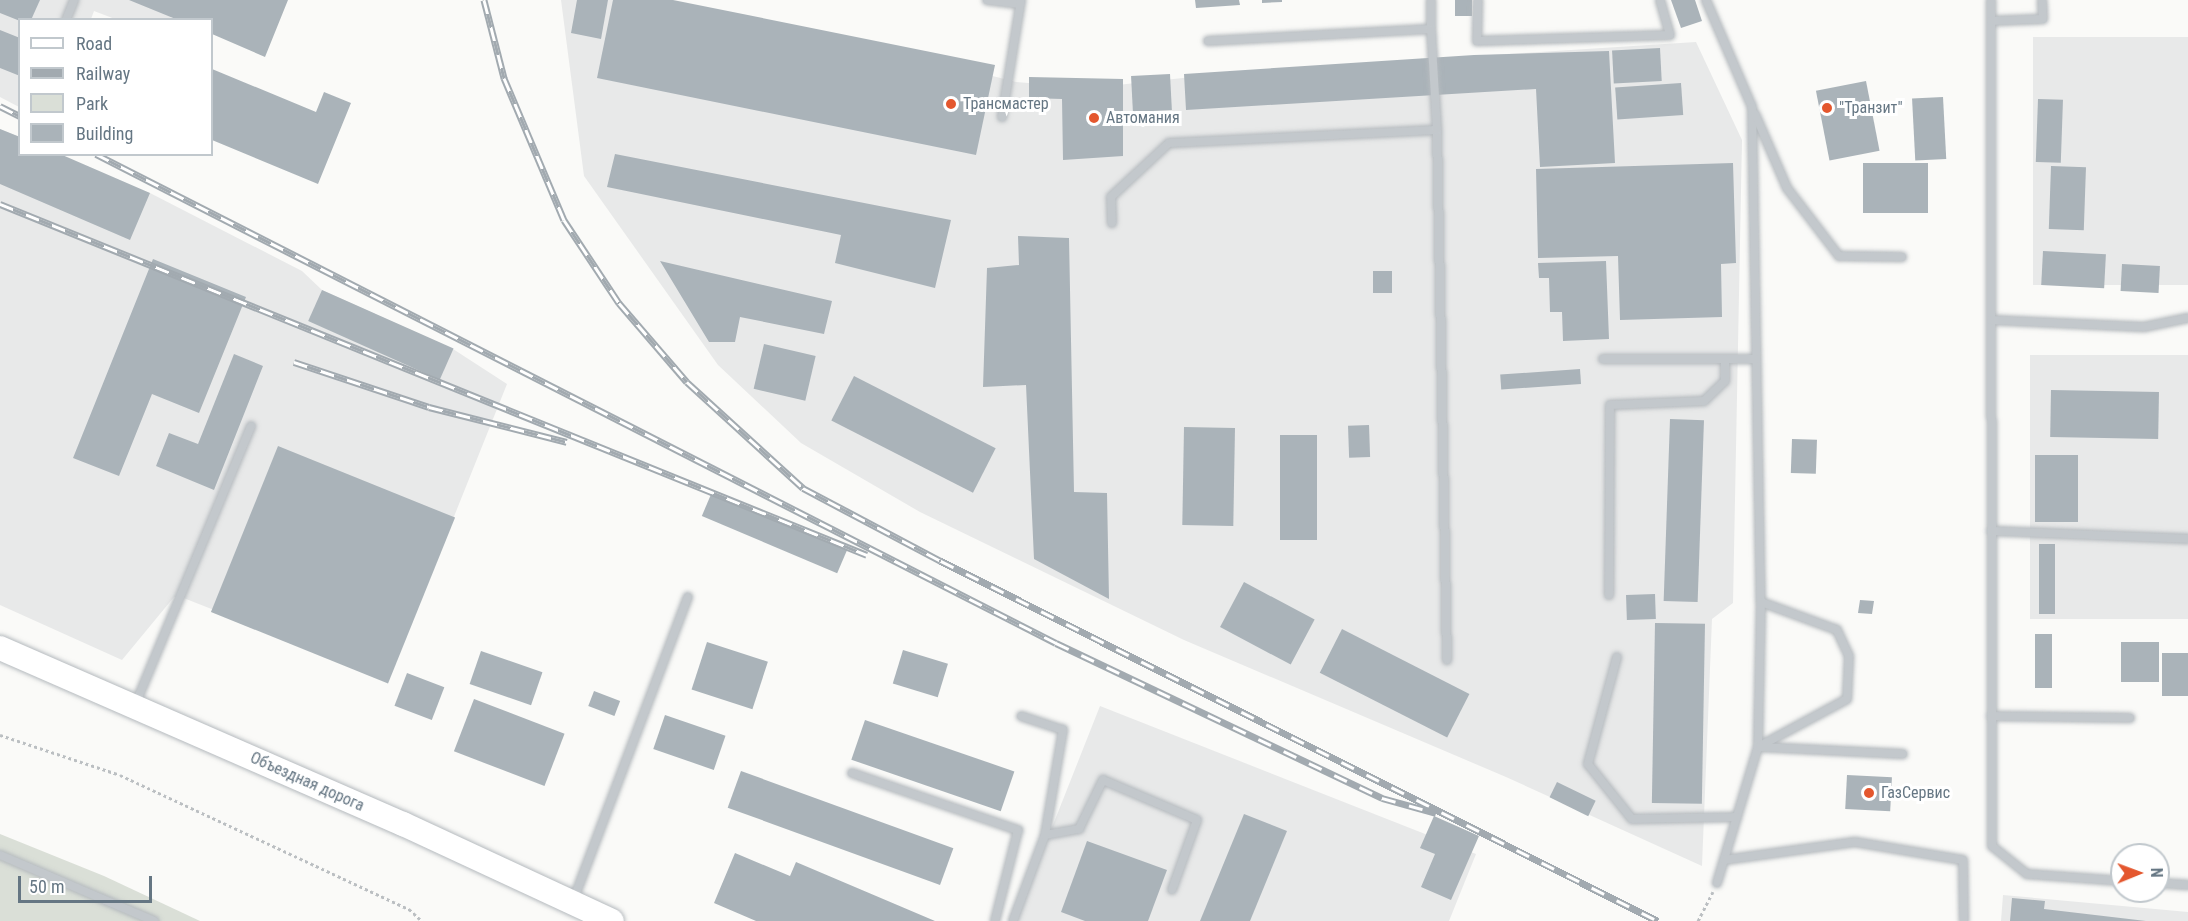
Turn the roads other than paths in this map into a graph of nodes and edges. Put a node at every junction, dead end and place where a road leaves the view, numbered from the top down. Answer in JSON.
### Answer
{"nodes":[{"id":1,"x":74,"y":0,"type":"edge"},
{"id":2,"x":987,"y":0,"type":"edge"},
{"id":3,"x":1431,"y":0,"type":"edge"},
{"id":4,"x":1478,"y":0,"type":"edge"},
{"id":5,"x":1660,"y":0,"type":"edge"},
{"id":6,"x":1706,"y":0,"type":"edge"},
{"id":7,"x":1991,"y":0,"type":"edge"},
{"id":8,"x":2042,"y":0,"type":"edge"},
{"id":9,"x":1021,"y":2,"type":"edge"},
{"id":10,"x":67,"y":18,"type":"edge"},
{"id":11,"x":1991,"y":21,"type":"junction"},
{"id":12,"x":1431,"y":29,"type":"junction"},
{"id":13,"x":1208,"y":41,"type":"dead end"},
{"id":14,"x":1752,"y":107,"type":"junction"},
{"id":15,"x":1002,"y":117,"type":"dead end"},
{"id":16,"x":1437,"y":130,"type":"junction"},
{"id":17,"x":1112,"y":224,"type":"dead end"},
{"id":18,"x":1902,"y":257,"type":"dead end"},
{"id":19,"x":2188,"y":318,"type":"edge"},
{"id":20,"x":1991,"y":320,"type":"junction"},
{"id":21,"x":1756,"y":358,"type":"junction"},
{"id":22,"x":1604,"y":359,"type":"dead end"},
{"id":23,"x":1725,"y":359,"type":"junction"},
{"id":24,"x":251,"y":426,"type":"dead end"},
{"id":25,"x":1991,"y":531,"type":"junction"},
{"id":26,"x":2188,"y":539,"type":"edge"},
{"id":27,"x":1609,"y":595,"type":"dead end"},
{"id":28,"x":688,"y":597,"type":"dead end"},
{"id":29,"x":1761,"y":602,"type":"junction"},
{"id":30,"x":0,"y":648,"type":"edge"},
{"id":31,"x":1617,"y":657,"type":"dead end"},
{"id":32,"x":1447,"y":660,"type":"dead end"},
{"id":33,"x":135,"y":706,"type":"junction"},
{"id":34,"x":1021,"y":716,"type":"dead end"},
{"id":35,"x":1991,"y":716,"type":"junction"},
{"id":36,"x":2130,"y":718,"type":"dead end"},
{"id":37,"x":1758,"y":747,"type":"junction"},
{"id":38,"x":1903,"y":754,"type":"dead end"},
{"id":39,"x":852,"y":772,"type":"dead end"},
{"id":40,"x":1737,"y":817,"type":"junction"},
{"id":41,"x":1045,"y":836,"type":"junction"},
{"id":42,"x":0,"y":855,"type":"edge"},
{"id":43,"x":1724,"y":860,"type":"junction"},
{"id":44,"x":2110,"y":879,"type":"edge"},
{"id":45,"x":1717,"y":883,"type":"road end"},
{"id":46,"x":2170,"y":884,"type":"edge"},
{"id":47,"x":2188,"y":885,"type":"edge"},
{"id":48,"x":1172,"y":890,"type":"dead end"},
{"id":49,"x":573,"y":903,"type":"junction"},
{"id":50,"x":154,"y":921,"type":"edge"},
{"id":51,"x":612,"y":921,"type":"edge"},
{"id":52,"x":995,"y":921,"type":"edge"},
{"id":53,"x":1013,"y":921,"type":"edge"},
{"id":54,"x":1964,"y":921,"type":"edge"}],
"edges":[{"from":1,"to":10,"type":"lane"},
{"from":2,"to":9,"type":"lane"},
{"from":3,"to":12,"type":"lane"},
{"from":4,"to":5,"type":"lane"},
{"from":6,"to":14,"type":"lane"},
{"from":7,"to":11,"type":"lane"},
{"from":8,"to":11,"type":"lane"},
{"from":9,"to":15,"type":"lane"},
{"from":11,"to":20,"type":"lane"},
{"from":12,"to":13,"type":"lane"},
{"from":12,"to":16,"type":"lane"},
{"from":14,"to":18,"type":"lane"},
{"from":14,"to":21,"type":"lane"},
{"from":16,"to":17,"type":"lane"},
{"from":16,"to":32,"type":"lane"},
{"from":19,"to":20,"type":"lane"},
{"from":20,"to":25,"type":"lane"},
{"from":21,"to":23,"type":"lane"},
{"from":21,"to":29,"type":"lane"},
{"from":22,"to":23,"type":"lane"},
{"from":23,"to":27,"type":"lane"},
{"from":24,"to":33,"type":"lane"},
{"from":25,"to":26,"type":"lane"},
{"from":25,"to":35,"type":"lane"},
{"from":28,"to":49,"type":"lane"},
{"from":29,"to":37,"type":"lane"},
{"from":29,"to":37,"type":"lane"},
{"from":30,"to":33,"type":"main road","name":"Объездная дорога"},
{"from":31,"to":40,"type":"lane"},
{"from":33,"to":49,"type":"main road","name":"Объездная дорога"},
{"from":34,"to":41,"type":"lane"},
{"from":35,"to":36,"type":"lane"},
{"from":35,"to":44,"type":"lane"},
{"from":37,"to":38,"type":"lane"},
{"from":37,"to":40,"type":"lane"},
{"from":39,"to":52,"type":"lane"},
{"from":40,"to":43,"type":"lane"},
{"from":41,"to":48,"type":"lane"},
{"from":41,"to":53,"type":"lane"},
{"from":42,"to":50,"type":"lane"},
{"from":43,"to":45,"type":"lane"},
{"from":43,"to":54,"type":"lane"},
{"from":46,"to":47,"type":"lane"},
{"from":49,"to":51,"type":"main road","name":"Объездная дорога"}]}
